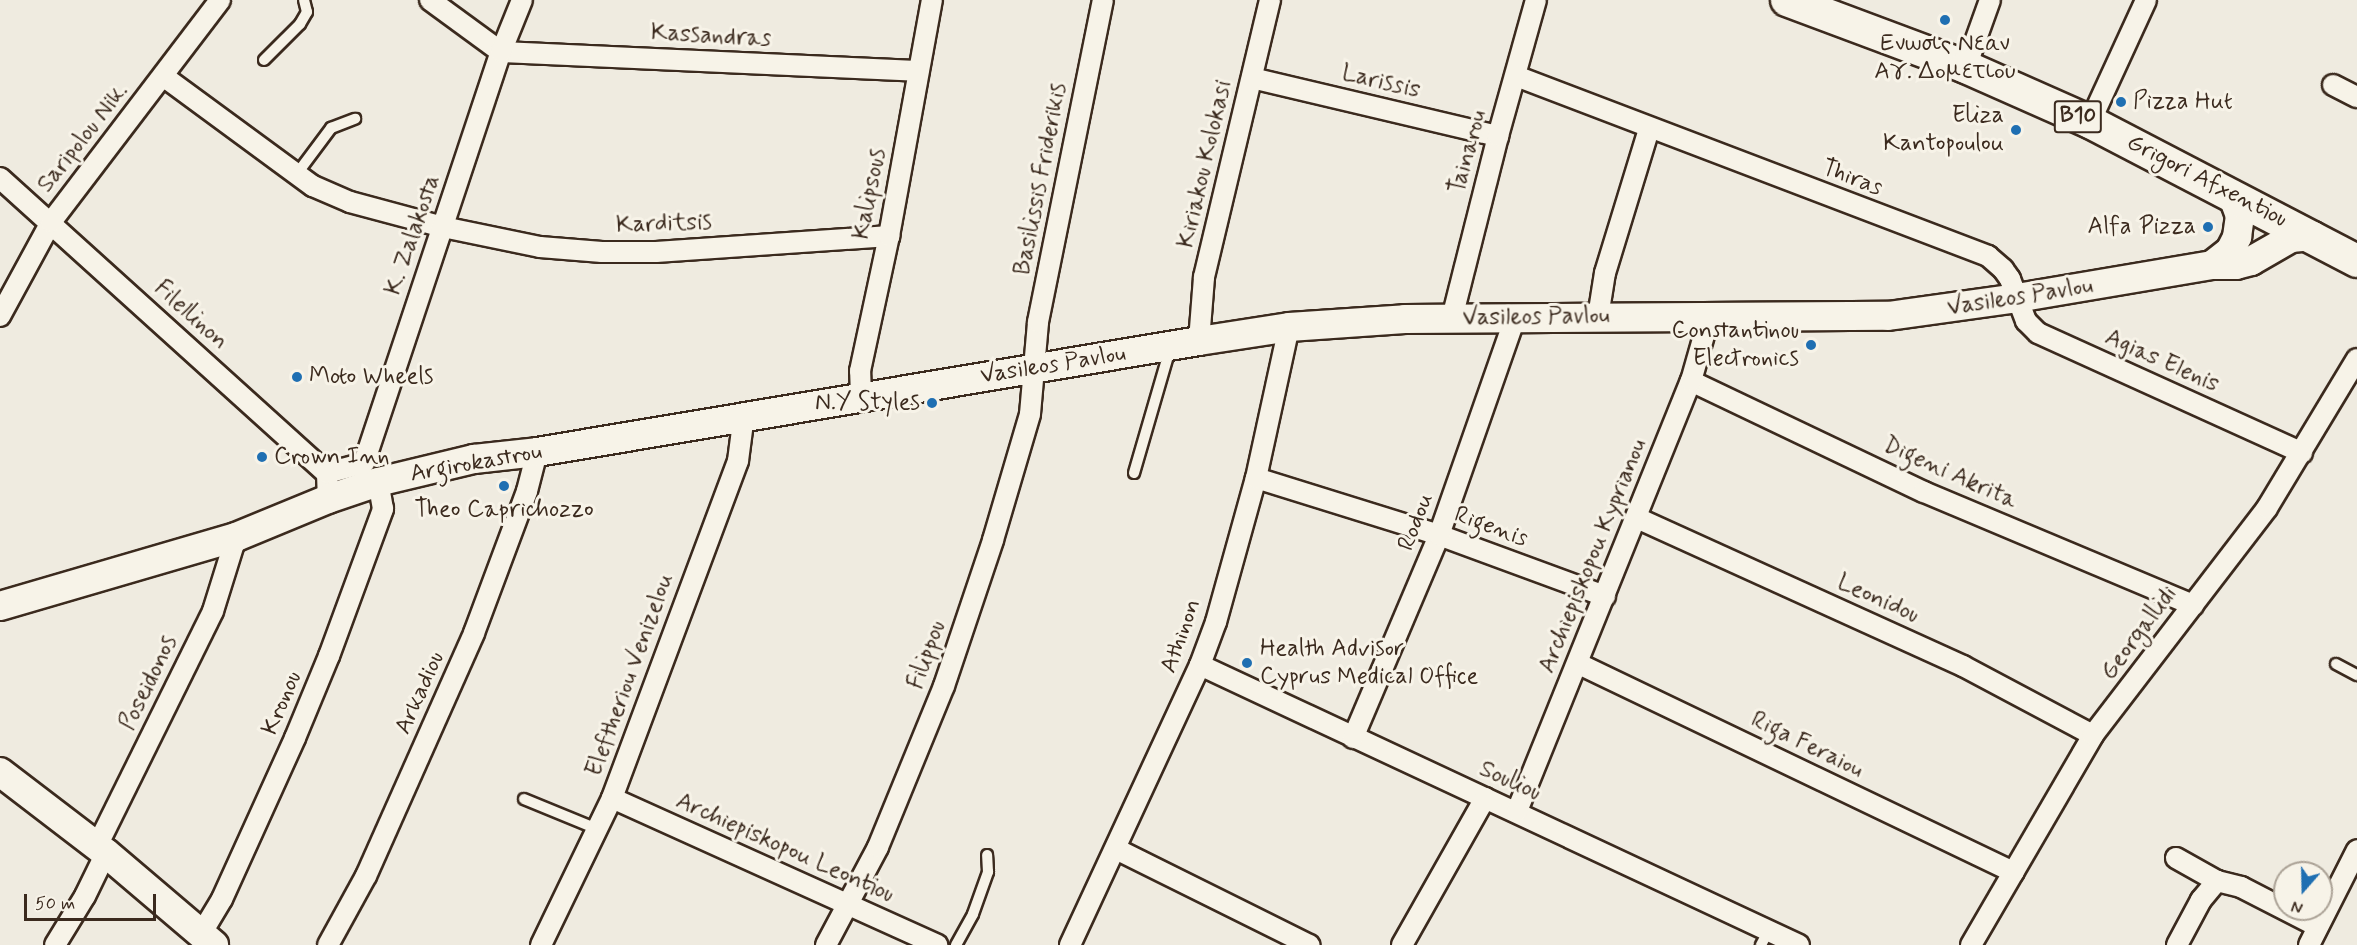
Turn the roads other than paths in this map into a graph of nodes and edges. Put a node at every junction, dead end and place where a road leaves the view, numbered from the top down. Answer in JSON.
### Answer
{"nodes":[{"id":1,"x":220,"y":0,"type":"edge"},
{"id":2,"x":304,"y":0,"type":"edge"},
{"id":3,"x":430,"y":0,"type":"edge"},
{"id":4,"x":522,"y":0,"type":"edge"},
{"id":5,"x":932,"y":0,"type":"edge"},
{"id":6,"x":1103,"y":0,"type":"edge"},
{"id":7,"x":1269,"y":0,"type":"edge"},
{"id":8,"x":1536,"y":0,"type":"edge"},
{"id":9,"x":1990,"y":0,"type":"edge"},
{"id":10,"x":2146,"y":0,"type":"edge"},
{"id":11,"x":1805,"y":3,"type":"edge"},
{"id":12,"x":501,"y":52,"type":"junction"},
{"id":13,"x":264,"y":60,"type":"dead end"},
{"id":14,"x":1966,"y":68,"type":"junction"},
{"id":15,"x":918,"y":71,"type":"junction"},
{"id":16,"x":163,"y":76,"type":"junction"},
{"id":17,"x":1516,"y":76,"type":"junction"},
{"id":18,"x":1252,"y":78,"type":"junction"},
{"id":19,"x":2333,"y":85,"type":"dead end"},
{"id":20,"x":2357,"y":97,"type":"edge"},
{"id":21,"x":354,"y":118,"type":"dead end"},
{"id":22,"x":2090,"y":122,"type":"junction"},
{"id":23,"x":1649,"y":129,"type":"junction"},
{"id":24,"x":1498,"y":136,"type":"junction"},
{"id":25,"x":296,"y":175,"type":"junction"},
{"id":26,"x":0,"y":178,"type":"edge"},
{"id":27,"x":2232,"y":194,"type":"junction"},
{"id":28,"x":51,"y":222,"type":"junction"},
{"id":29,"x":443,"y":226,"type":"junction"},
{"id":30,"x":889,"y":236,"type":"junction"},
{"id":31,"x":2313,"y":237,"type":"junction"},
{"id":32,"x":2357,"y":261,"type":"edge"},
{"id":33,"x":2212,"y":265,"type":"junction"},
{"id":34,"x":2017,"y":298,"type":"junction"},
{"id":35,"x":0,"y":316,"type":"edge"},
{"id":36,"x":1598,"y":317,"type":"junction"},
{"id":37,"x":1452,"y":318,"type":"junction"},
{"id":38,"x":1515,"y":318,"type":"junction"},
{"id":39,"x":1709,"y":318,"type":"junction"},
{"id":40,"x":1289,"y":327,"type":"junction"},
{"id":41,"x":1199,"y":341,"type":"junction"},
{"id":42,"x":1171,"y":345,"type":"junction"},
{"id":43,"x":2357,"y":359,"type":"edge"},
{"id":44,"x":1034,"y":368,"type":"junction"},
{"id":45,"x":1691,"y":381,"type":"junction"},
{"id":46,"x":861,"y":396,"type":"junction"},
{"id":47,"x":744,"y":415,"type":"junction"},
{"id":48,"x":537,"y":452,"type":"junction"},
{"id":49,"x":2302,"y":453,"type":"junction"},
{"id":50,"x":1134,"y":473,"type":"dead end"},
{"id":51,"x":374,"y":475,"type":"junction"},
{"id":52,"x":1256,"y":478,"type":"junction"},
{"id":53,"x":328,"y":486,"type":"junction"},
{"id":54,"x":1637,"y":518,"type":"junction"},
{"id":55,"x":1439,"y":535,"type":"junction"},
{"id":56,"x":236,"y":537,"type":"junction"},
{"id":57,"x":1605,"y":596,"type":"junction"},
{"id":58,"x":2193,"y":605,"type":"junction"},
{"id":59,"x":0,"y":606,"type":"edge"},
{"id":60,"x":1579,"y":664,"type":"junction"},
{"id":61,"x":2336,"y":664,"type":"dead end"},
{"id":62,"x":1200,"y":665,"type":"junction"},
{"id":63,"x":2357,"y":675,"type":"edge"},
{"id":64,"x":2093,"y":735,"type":"junction"},
{"id":65,"x":1353,"y":738,"type":"junction"},
{"id":66,"x":0,"y":772,"type":"edge"},
{"id":67,"x":612,"y":798,"type":"junction"},
{"id":68,"x":1485,"y":798,"type":"junction"},
{"id":69,"x":524,"y":799,"type":"dead end"},
{"id":70,"x":1517,"y":812,"type":"junction"},
{"id":71,"x":597,"y":829,"type":"junction"},
{"id":72,"x":1116,"y":849,"type":"junction"},
{"id":73,"x":102,"y":850,"type":"junction"},
{"id":74,"x":2357,"y":850,"type":"edge"},
{"id":75,"x":987,"y":855,"type":"dead end"},
{"id":76,"x":2176,"y":858,"type":"dead end"},
{"id":77,"x":2014,"y":872,"type":"junction"},
{"id":78,"x":2217,"y":881,"type":"junction"},
{"id":79,"x":850,"y":903,"type":"junction"},
{"id":80,"x":2318,"y":926,"type":"junction"},
{"id":81,"x":1765,"y":938,"type":"edge"},
{"id":82,"x":207,"y":939,"type":"edge"},
{"id":83,"x":55,"y":945,"type":"edge"},
{"id":84,"x":328,"y":945,"type":"edge"},
{"id":85,"x":541,"y":945,"type":"edge"},
{"id":86,"x":826,"y":945,"type":"edge"},
{"id":87,"x":937,"y":945,"type":"edge"},
{"id":88,"x":956,"y":945,"type":"edge"},
{"id":89,"x":1070,"y":945,"type":"edge"},
{"id":90,"x":1309,"y":945,"type":"edge"},
{"id":91,"x":1402,"y":945,"type":"edge"},
{"id":92,"x":1799,"y":945,"type":"edge"},
{"id":93,"x":1971,"y":945,"type":"edge"},
{"id":94,"x":2177,"y":945,"type":"edge"},
{"id":95,"x":2308,"y":945,"type":"edge"}],
"edges":[{"from":1,"to":16,"type":"street","name":"Saripolou Nik."},
{"from":2,"to":13,"type":"lane"},
{"from":3,"to":12,"type":"street"},
{"from":4,"to":12,"type":"street","name":"K. Zalakosta"},
{"from":5,"to":15,"type":"street","name":"Kalipsous"},
{"from":6,"to":44,"type":"street","name":"Basilissis Friderikis"},
{"from":7,"to":18,"type":"street","name":"Kiriakou Kolokasi"},
{"from":8,"to":17,"type":"street","name":"Tainarou"},
{"from":9,"to":14,"type":"street"},
{"from":10,"to":22,"type":"street"},
{"from":11,"to":14,"type":"main road","name":"Grigori Afxentiou","number":"B10"},
{"from":12,"to":15,"type":"street","name":"Kassandras"},
{"from":12,"to":29,"type":"street","name":"K. Zalakosta"},
{"from":14,"to":22,"type":"main road","name":"Grigori Afxentiou","number":"B10"},
{"from":15,"to":30,"type":"street","name":"Kalipsous"},
{"from":16,"to":25,"type":"street","name":"Karditsis"},
{"from":16,"to":28,"type":"street","name":"Saripolou Nik."},
{"from":17,"to":23,"type":"street","name":"Thiras"},
{"from":17,"to":24,"type":"street","name":"Tainarou"},
{"from":18,"to":24,"type":"street","name":"Larissis"},
{"from":18,"to":41,"type":"street","name":"Kiriakou Kolokasi"},
{"from":19,"to":20,"type":"street"},
{"from":21,"to":25,"type":"lane"},
{"from":22,"to":27,"type":"main road","name":"Grigori Afxentiou","number":"B10"},
{"from":23,"to":34,"type":"street","name":"Thiras"},
{"from":23,"to":36,"type":"street"},
{"from":24,"to":37,"type":"street","name":"Tainarou"},
{"from":25,"to":29,"type":"street","name":"Karditsis"},
{"from":26,"to":28,"type":"street","name":"Filellinon"},
{"from":27,"to":31,"type":"main road","name":"Grigori Afxentiou","number":"B10"},
{"from":27,"to":33,"type":"street"},
{"from":28,"to":35,"type":"street","name":"Saripolou Nik."},
{"from":28,"to":53,"type":"street","name":"Filellinon"},
{"from":29,"to":30,"type":"street","name":"Karditsis"},
{"from":29,"to":51,"type":"street","name":"K. Zalakosta"},
{"from":30,"to":46,"type":"street","name":"Kalipsous"},
{"from":31,"to":32,"type":"main road","name":"Grigori Afxentiou","number":"B10"},
{"from":31,"to":33,"type":"street","name":"Vasileos Pavlou"},
{"from":33,"to":34,"type":"street","name":"Vasileos Pavlou"},
{"from":34,"to":39,"type":"street","name":"Vasileos Pavlou"},
{"from":34,"to":49,"type":"street","name":"Agias Elenis"},
{"from":36,"to":38,"type":"street","name":"Vasileos Pavlou"},
{"from":36,"to":39,"type":"street","name":"Vasileos Pavlou"},
{"from":37,"to":38,"type":"street","name":"Vasileos Pavlou"},
{"from":37,"to":40,"type":"street","name":"Vasileos Pavlou"},
{"from":38,"to":55,"type":"street","name":"Rodou"},
{"from":39,"to":45,"type":"street","name":"Archiepiskopou Kyprianou"},
{"from":40,"to":41,"type":"street","name":"Vasileos Pavlou"},
{"from":40,"to":52,"type":"street","name":"Athinon"},
{"from":41,"to":42,"type":"street","name":"Vasileos Pavlou"},
{"from":42,"to":44,"type":"street","name":"Vasileos Pavlou"},
{"from":42,"to":50,"type":"lane"},
{"from":43,"to":49,"type":"street","name":"Georgallidi"},
{"from":44,"to":46,"type":"street","name":"Vasileos Pavlou"},
{"from":44,"to":79,"type":"street","name":"Filippou"},
{"from":45,"to":54,"type":"street","name":"Archiepiskopou Kyprianou"},
{"from":45,"to":58,"type":"street","name":"Digeni Akrita"},
{"from":46,"to":47,"type":"street","name":"Argirokastrou"},
{"from":47,"to":48,"type":"street","name":"Argirokastrou"},
{"from":47,"to":67,"type":"street","name":"Eleftheriou Venizelou"},
{"from":48,"to":51,"type":"street","name":"Argirokastrou"},
{"from":48,"to":84,"type":"street","name":"Arkadiou"},
{"from":49,"to":58,"type":"street","name":"Georgallidi"},
{"from":51,"to":53,"type":"street","name":"Argirokastrou"},
{"from":51,"to":82,"type":"street","name":"Kronou"},
{"from":52,"to":55,"type":"street","name":"Rigenis"},
{"from":52,"to":62,"type":"street","name":"Athinon"},
{"from":53,"to":56,"type":"street","name":"Argirokastrou"},
{"from":54,"to":57,"type":"street","name":"Archiepiskopou Kyprianou"},
{"from":54,"to":64,"type":"street","name":"Leonidou"},
{"from":55,"to":57,"type":"street","name":"Rigenis"},
{"from":55,"to":65,"type":"street","name":"Rodou"},
{"from":56,"to":59,"type":"street","name":"Argirokastrou"},
{"from":56,"to":73,"type":"street","name":"Poseidonos"},
{"from":57,"to":60,"type":"street","name":"Archiepiskopou Kyprianou"},
{"from":58,"to":64,"type":"street","name":"Georgallidi"},
{"from":60,"to":70,"type":"street","name":"Archiepiskopou Kyprianou"},
{"from":60,"to":77,"type":"street","name":"Riga Feraiou"},
{"from":61,"to":63,"type":"lane"},
{"from":62,"to":65,"type":"street","name":"Souliou"},
{"from":62,"to":72,"type":"street","name":"Athinon"},
{"from":64,"to":77,"type":"street","name":"Georgallidi"},
{"from":65,"to":68,"type":"street","name":"Souliou"},
{"from":66,"to":73,"type":"street"},
{"from":67,"to":71,"type":"street","name":"Eleftheriou Venizelou"},
{"from":67,"to":79,"type":"street","name":"Archiepiskopou Leontiou"},
{"from":68,"to":70,"type":"street","name":"Souliou"},
{"from":68,"to":91,"type":"street"},
{"from":69,"to":71,"type":"lane"},
{"from":70,"to":81,"type":"street","name":"Souliou"},
{"from":71,"to":85,"type":"street","name":"Eleftheriou Venizelou"},
{"from":72,"to":89,"type":"street","name":"Athinon"},
{"from":72,"to":90,"type":"street"},
{"from":73,"to":82,"type":"street"},
{"from":73,"to":83,"type":"street","name":"Poseidonos"},
{"from":74,"to":80,"type":"street"},
{"from":75,"to":88,"type":"lane"},
{"from":76,"to":78,"type":"street"},
{"from":77,"to":93,"type":"street","name":"Georgallidi"},
{"from":78,"to":80,"type":"street"},
{"from":78,"to":94,"type":"street"},
{"from":79,"to":86,"type":"street","name":"Filippou"},
{"from":79,"to":87,"type":"street","name":"Archiepiskopou Leontiou"},
{"from":80,"to":95,"type":"street"},
{"from":81,"to":92,"type":"street","name":"Souliou"}]}
